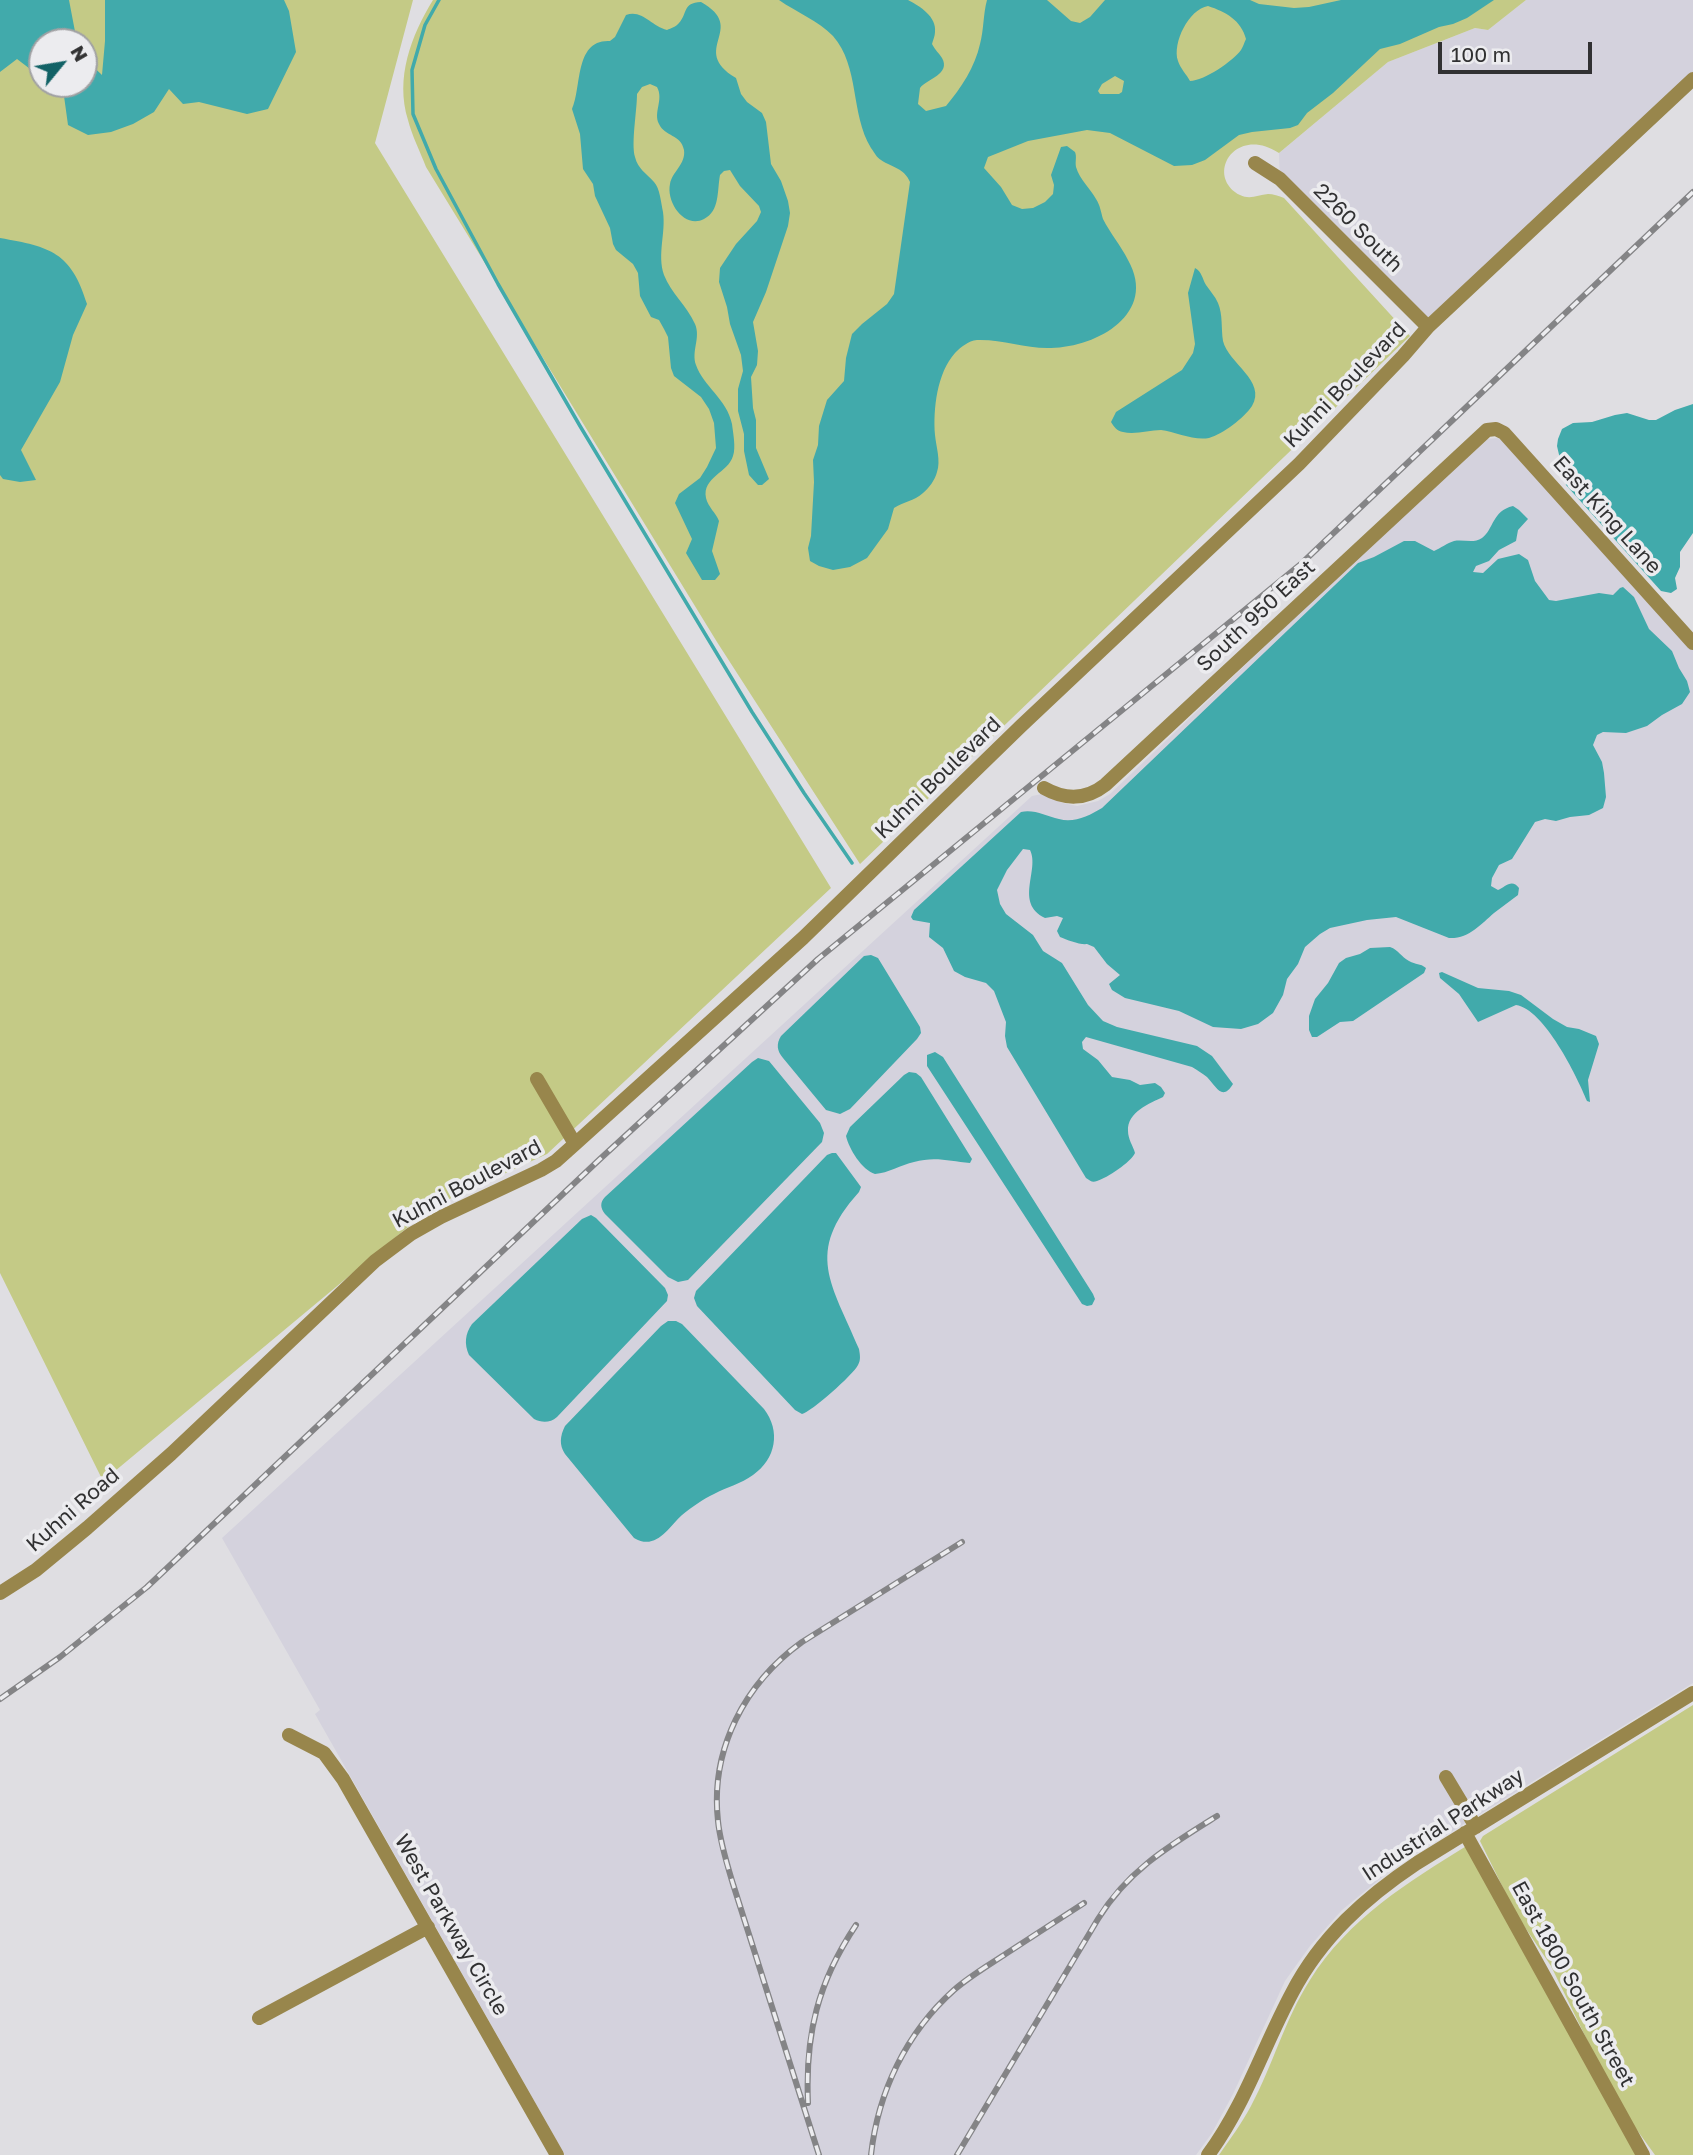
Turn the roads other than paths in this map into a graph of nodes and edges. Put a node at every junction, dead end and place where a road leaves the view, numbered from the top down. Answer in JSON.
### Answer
{"nodes":[{"id":1,"x":1693,"y":79,"type":"edge"},
{"id":2,"x":1255,"y":163,"type":"dead end"},
{"id":3,"x":1428,"y":327,"type":"junction"},
{"id":4,"x":1483,"y":432,"type":"joint"},
{"id":5,"x":1693,"y":643,"type":"edge"},
{"id":6,"x":1044,"y":788,"type":"dead end"},
{"id":7,"x":537,"y":1079,"type":"dead end"},
{"id":8,"x":575,"y":1144,"type":"junction"},
{"id":9,"x":171,"y":1454,"type":"joint"},
{"id":10,"x":0,"y":1593,"type":"edge"},
{"id":11,"x":1693,"y":1693,"type":"edge"},
{"id":12,"x":289,"y":1735,"type":"dead end"},
{"id":13,"x":1446,"y":1777,"type":"dead end"},
{"id":14,"x":1471,"y":1830,"type":"junction"},
{"id":15,"x":428,"y":1927,"type":"junction"},
{"id":16,"x":259,"y":2018,"type":"dead end"},
{"id":17,"x":557,"y":2155,"type":"edge"},
{"id":18,"x":1208,"y":2155,"type":"edge"},
{"id":19,"x":1643,"y":2155,"type":"edge"}],
"edges":[{"from":1,"to":3,"type":"street","name":"Kuhni Boulevard"},
{"from":2,"to":3,"type":"street","name":"2260 South"},
{"from":3,"to":8,"type":"street","name":"Kuhni Boulevard"},
{"from":4,"to":5,"type":"street","name":"East King Lane"},
{"from":4,"to":6,"type":"street","name":"South 950 East"},
{"from":7,"to":8,"type":"street"},
{"from":8,"to":9,"type":"street","name":"Kuhni Boulevard"},
{"from":9,"to":10,"type":"street","name":"Kuhni Road"},
{"from":11,"to":14,"type":"street","name":"Industrial Parkway"},
{"from":12,"to":15,"type":"street","name":"West Parkway Circle"},
{"from":13,"to":14,"type":"street","name":"East 1800 South Street"},
{"from":14,"to":18,"type":"street","name":"Industrial Parkway"},
{"from":14,"to":19,"type":"street","name":"East 1800 South Street"},
{"from":15,"to":16,"type":"street"},
{"from":15,"to":17,"type":"street","name":"West Parkway Circle"}]}
